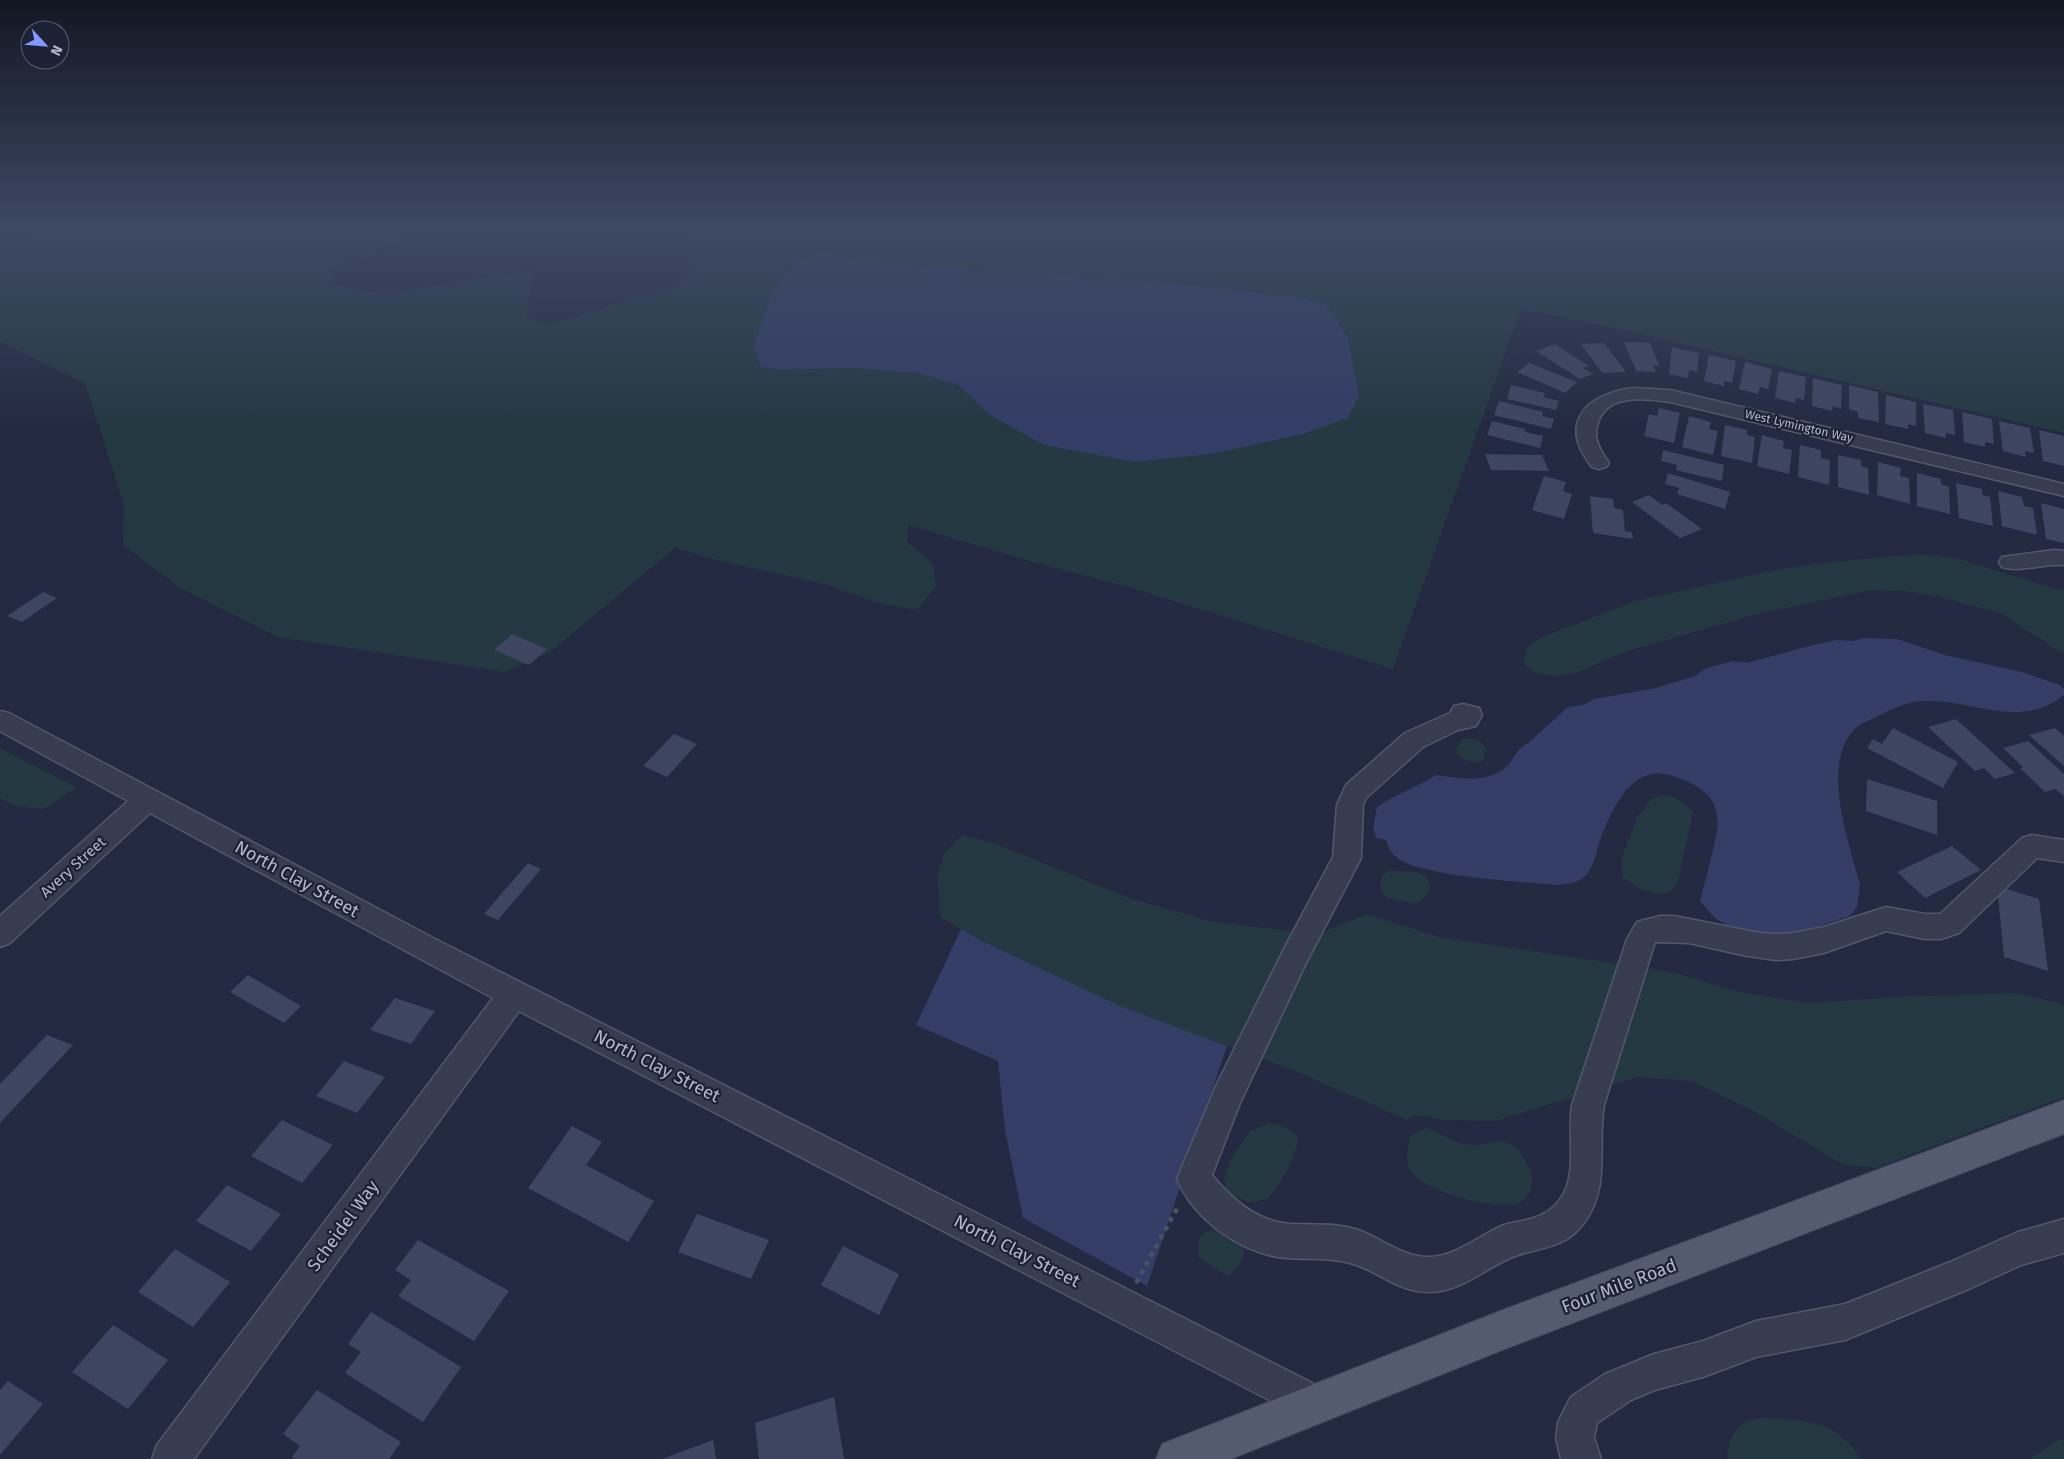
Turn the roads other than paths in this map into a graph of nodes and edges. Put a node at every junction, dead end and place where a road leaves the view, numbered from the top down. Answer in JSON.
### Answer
{"nodes":[{"id":1,"x":1599,"y":464,"type":"dead end"},
{"id":2,"x":2064,"y":490,"type":"edge"},
{"id":3,"x":2064,"y":558,"type":"edge"},
{"id":4,"x":2010,"y":562,"type":"dead end"},
{"id":5,"x":1460,"y":719,"type":"dead end"},
{"id":6,"x":0,"y":720,"type":"edge"},
{"id":7,"x":147,"y":800,"type":"junction"},
{"id":8,"x":2064,"y":851,"type":"edge"},
{"id":9,"x":0,"y":934,"type":"edge"},
{"id":10,"x":514,"y":993,"type":"junction"},
{"id":11,"x":2064,"y":1117,"type":"edge"},
{"id":12,"x":2064,"y":1236,"type":"edge"},
{"id":13,"x":1317,"y":1405,"type":"junction"},
{"id":14,"x":171,"y":1459,"type":"edge"},
{"id":15,"x":1177,"y":1459,"type":"edge"},
{"id":16,"x":1582,"y":1459,"type":"edge"}],
"edges":[{"from":1,"to":2,"type":"street","name":"West Lymington Way"},
{"from":3,"to":4,"type":"street"},
{"from":5,"to":8,"type":"street"},
{"from":6,"to":7,"type":"street","name":"North Clay Street"},
{"from":7,"to":9,"type":"street","name":"Avery Street"},
{"from":7,"to":10,"type":"street","name":"North Clay Street"},
{"from":10,"to":13,"type":"street","name":"North Clay Street"},
{"from":10,"to":14,"type":"street","name":"Scheidel Way"},
{"from":11,"to":13,"type":"main road","name":"Four Mile Road"},
{"from":12,"to":16,"type":"street"},
{"from":13,"to":15,"type":"main road","name":"Four Mile Road"}]}
